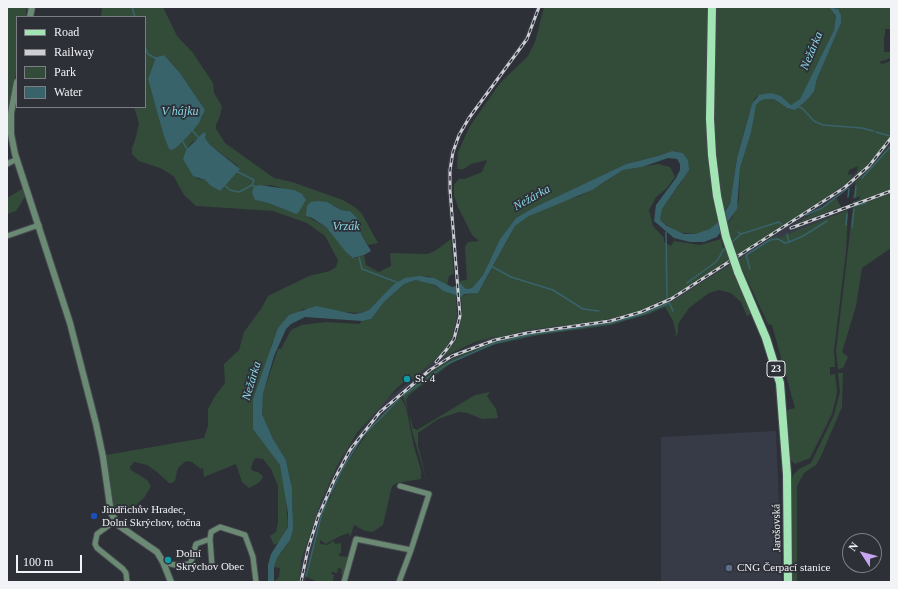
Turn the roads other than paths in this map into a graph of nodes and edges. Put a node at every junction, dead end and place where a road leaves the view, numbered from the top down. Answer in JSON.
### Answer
{"nodes":[{"id":1,"x":712,"y":7,"type":"edge"},
{"id":2,"x":16,"y":87,"type":"edge"},
{"id":3,"x":9,"y":128,"type":"edge"},
{"id":4,"x":17,"y":159,"type":"junction"},
{"id":5,"x":7,"y":164,"type":"edge"},
{"id":6,"x":39,"y":225,"type":"junction"},
{"id":7,"x":7,"y":236,"type":"edge"},
{"id":8,"x":400,"y":486,"type":"dead end"},
{"id":9,"x":115,"y":521,"type":"junction"},
{"id":10,"x":210,"y":539,"type":"junction"},
{"id":11,"x":411,"y":550,"type":"junction"},
{"id":12,"x":163,"y":562,"type":"junction"},
{"id":13,"x":172,"y":564,"type":"junction"},
{"id":14,"x":212,"y":566,"type":"dead end"},
{"id":15,"x":168,"y":574,"type":"junction"},
{"id":16,"x":127,"y":582,"type":"edge"},
{"id":17,"x":171,"y":582,"type":"edge"},
{"id":18,"x":256,"y":582,"type":"edge"},
{"id":19,"x":344,"y":582,"type":"edge"},
{"id":20,"x":399,"y":582,"type":"edge"},
{"id":21,"x":788,"y":582,"type":"edge"}],
"edges":[{"from":1,"to":21,"type":"main road","name":"Jarošovská","number":"23","bridge":true},
{"from":2,"to":3,"type":"street"},
{"from":3,"to":4,"type":"street"},
{"from":4,"to":5,"type":"street"},
{"from":4,"to":6,"type":"street"},
{"from":6,"to":7,"type":"street"},
{"from":6,"to":9,"type":"street"},
{"from":8,"to":11,"type":"street"},
{"from":9,"to":12,"type":"street"},
{"from":9,"to":16,"type":"street"},
{"from":10,"to":13,"type":"street"},
{"from":10,"to":14,"type":"street"},
{"from":10,"to":18,"type":"street"},
{"from":11,"to":19,"type":"street"},
{"from":11,"to":20,"type":"street"},
{"from":12,"to":13,"type":"street"},
{"from":12,"to":15,"type":"street"},
{"from":13,"to":15,"type":"street"},
{"from":15,"to":17,"type":"street"}]}
